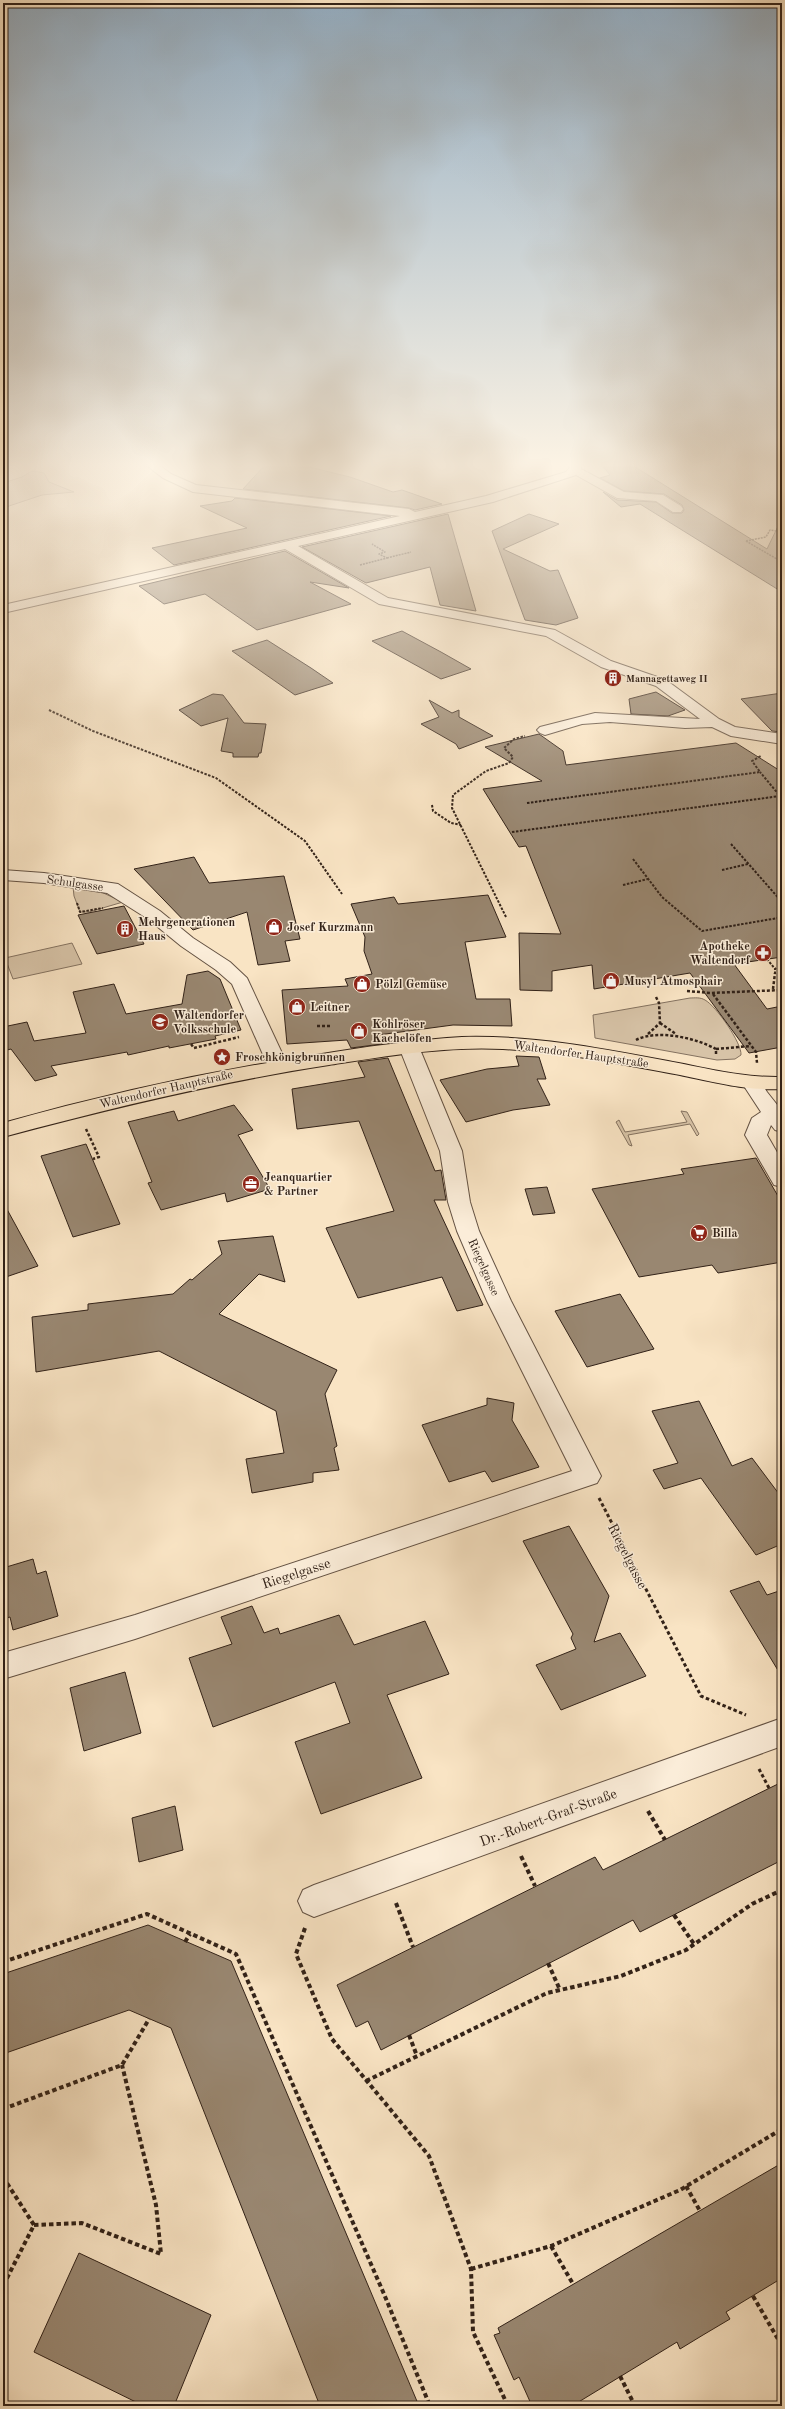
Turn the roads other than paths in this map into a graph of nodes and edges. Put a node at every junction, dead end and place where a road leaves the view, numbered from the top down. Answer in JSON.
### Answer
{"nodes":[{"id":1,"x":143,"y":577,"type":"edge"},
{"id":2,"x":343,"y":577,"type":"edge"},
{"id":3,"x":3,"y":609,"type":"edge"},
{"id":4,"x":714,"y":722,"type":"junction"},
{"id":5,"x":545,"y":730,"type":"road end"},
{"id":6,"x":782,"y":739,"type":"edge"},
{"id":7,"x":3,"y":875,"type":"edge"},
{"id":8,"x":410,"y":1047,"type":"junction"},
{"id":9,"x":278,"y":1066,"type":"junction"},
{"id":10,"x":755,"y":1074,"type":"junction"},
{"id":11,"x":782,"y":1083,"type":"edge"},
{"id":12,"x":778,"y":1120,"type":"edge"},
{"id":13,"x":3,"y":1130,"type":"edge"},
{"id":14,"x":782,"y":1180,"type":"edge"},
{"id":15,"x":3,"y":1666,"type":"edge"},
{"id":16,"x":782,"y":1732,"type":"edge"},
{"id":17,"x":314,"y":1901,"type":"road end"}],
"edges":[{"from":1,"to":3,"type":"street"},
{"from":2,"to":4,"type":"street"},
{"from":4,"to":5,"type":"street"},
{"from":4,"to":6,"type":"street"},
{"from":7,"to":9,"type":"street","name":"Schulgasse"},
{"from":8,"to":9,"type":"main road","name":"Waltendorfer Hauptstraße"},
{"from":8,"to":10,"type":"main road","name":"Waltendorfer Hauptstraße"},
{"from":8,"to":15,"type":"street","name":"Riegelgasse"},
{"from":9,"to":13,"type":"main road","name":"Waltendorfer Hauptstraße"},
{"from":10,"to":11,"type":"main road","name":"Waltendorfer Hauptstraße"},
{"from":10,"to":12,"type":"street"},
{"from":12,"to":14,"type":"street"},
{"from":16,"to":17,"type":"street","name":"Dr.-Robert-Graf-Straße"}]}
